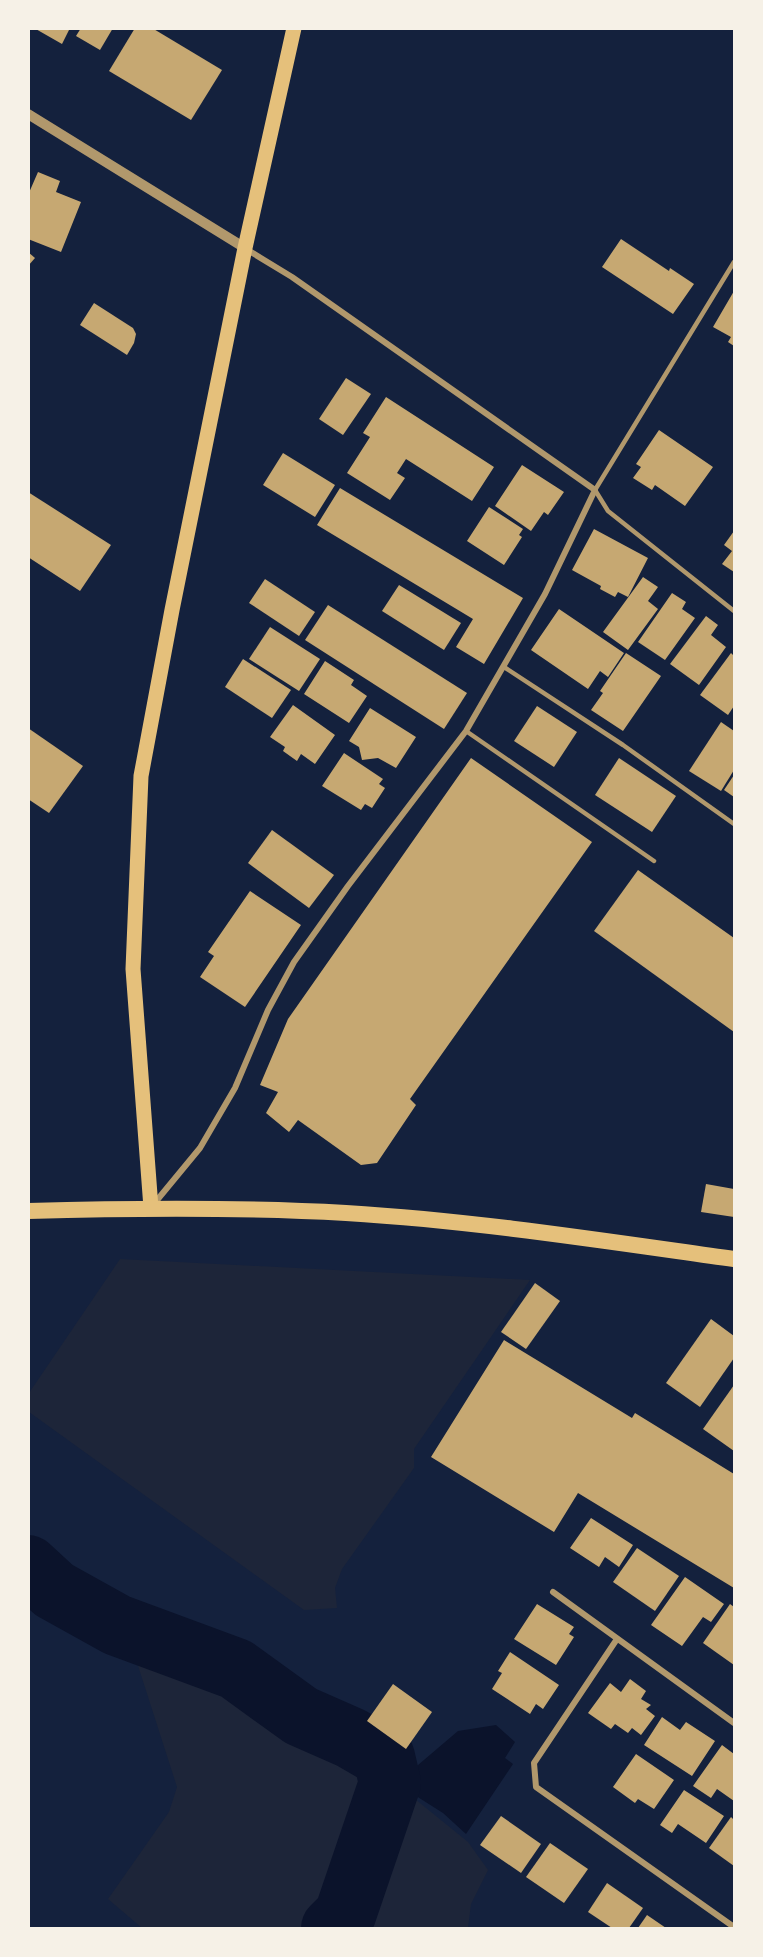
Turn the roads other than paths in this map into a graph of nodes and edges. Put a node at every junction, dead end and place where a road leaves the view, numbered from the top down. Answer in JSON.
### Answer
{"nodes":[{"id":1,"x":294,"y":28,"type":"edge"},
{"id":2,"x":28,"y":114,"type":"edge"},
{"id":3,"x":245,"y":248,"type":"junction"},
{"id":4,"x":735,"y":262,"type":"edge"},
{"id":5,"x":595,"y":490,"type":"junction"},
{"id":6,"x":735,"y":611,"type":"edge"},
{"id":7,"x":504,"y":667,"type":"junction"},
{"id":8,"x":466,"y":731,"type":"junction"},
{"id":9,"x":735,"y":824,"type":"edge"},
{"id":10,"x":654,"y":861,"type":"dead end"},
{"id":11,"x":151,"y":1208,"type":"junction"},
{"id":12,"x":28,"y":1210,"type":"edge"},
{"id":13,"x":735,"y":1259,"type":"edge"},
{"id":14,"x":553,"y":1592,"type":"dead end"},
{"id":15,"x":617,"y":1639,"type":"junction"},
{"id":16,"x":735,"y":1724,"type":"edge"},
{"id":17,"x":735,"y":1927,"type":"edge"}],
"edges":[{"from":1,"to":3,"type":"main road"},
{"from":2,"to":3,"type":"street"},
{"from":3,"to":5,"type":"street"},
{"from":3,"to":11,"type":"main road"},
{"from":4,"to":5,"type":"lane"},
{"from":5,"to":6,"type":"lane"},
{"from":5,"to":7,"type":"street"},
{"from":7,"to":8,"type":"street"},
{"from":7,"to":9,"type":"lane"},
{"from":8,"to":10,"type":"lane"},
{"from":8,"to":11,"type":"street"},
{"from":11,"to":12,"type":"highway"},
{"from":11,"to":13,"type":"highway"},
{"from":14,"to":15,"type":"street"},
{"from":15,"to":16,"type":"street"},
{"from":15,"to":17,"type":"street"}]}
